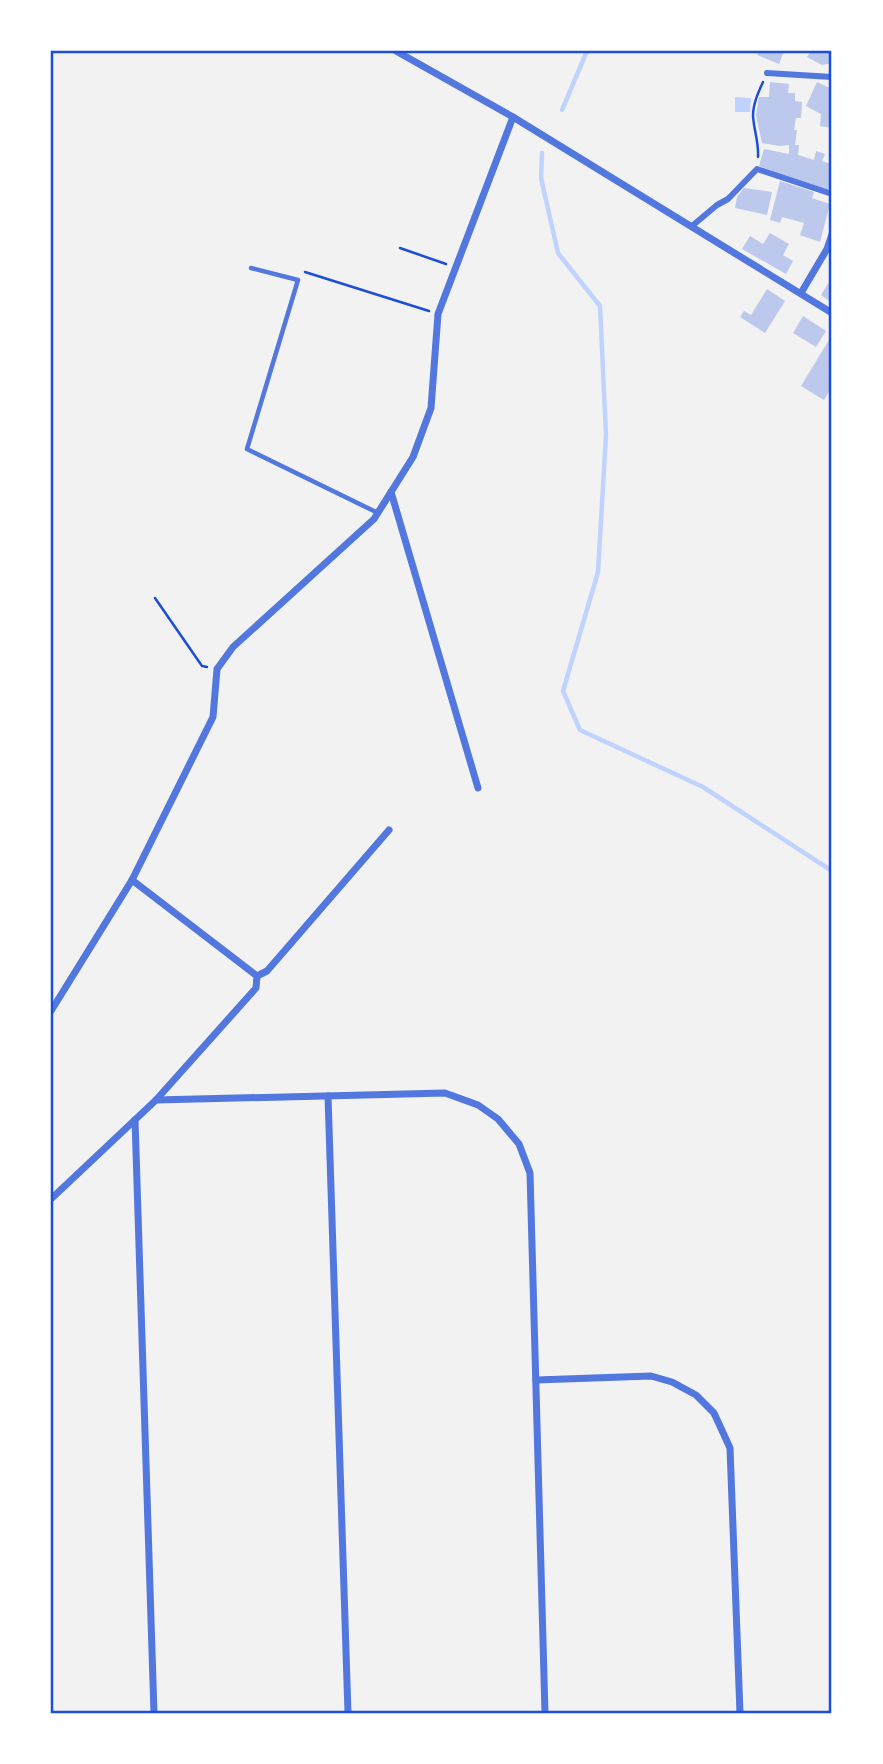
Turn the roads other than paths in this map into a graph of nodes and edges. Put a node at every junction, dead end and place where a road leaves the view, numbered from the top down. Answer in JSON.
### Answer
{"nodes":[{"id":1,"x":396,"y":51,"type":"edge"},
{"id":2,"x":767,"y":73,"type":"road end"},
{"id":3,"x":832,"y":77,"type":"edge"},
{"id":4,"x":513,"y":117,"type":"junction"},
{"id":5,"x":832,"y":194,"type":"edge"},
{"id":6,"x":692,"y":226,"type":"junction"},
{"id":7,"x":832,"y":234,"type":"edge"},
{"id":8,"x":251,"y":268,"type":"dead end"},
{"id":9,"x":801,"y":293,"type":"junction"},
{"id":10,"x":832,"y":313,"type":"edge"},
{"id":11,"x":391,"y":492,"type":"junction"},
{"id":12,"x":377,"y":513,"type":"junction"},
{"id":13,"x":478,"y":788,"type":"dead end"},
{"id":14,"x":389,"y":830,"type":"dead end"},
{"id":15,"x":132,"y":880,"type":"junction"},
{"id":16,"x":257,"y":976,"type":"junction"},
{"id":17,"x":51,"y":1011,"type":"edge"},
{"id":18,"x":328,"y":1096,"type":"junction"},
{"id":19,"x":156,"y":1100,"type":"junction"},
{"id":20,"x":135,"y":1120,"type":"junction"},
{"id":21,"x":51,"y":1199,"type":"edge"},
{"id":22,"x":536,"y":1380,"type":"junction"},
{"id":23,"x":154,"y":1713,"type":"edge"},
{"id":24,"x":348,"y":1713,"type":"edge"},
{"id":25,"x":545,"y":1713,"type":"edge"},
{"id":26,"x":740,"y":1713,"type":"edge"}],
"edges":[{"from":1,"to":4,"type":"street"},
{"from":2,"to":3,"type":"street"},
{"from":4,"to":6,"type":"street"},
{"from":4,"to":11,"type":"street"},
{"from":5,"to":6,"type":"street"},
{"from":6,"to":9,"type":"street"},
{"from":7,"to":9,"type":"street"},
{"from":8,"to":12,"type":"lane"},
{"from":9,"to":10,"type":"street"},
{"from":11,"to":12,"type":"street"},
{"from":11,"to":13,"type":"street"},
{"from":12,"to":15,"type":"street"},
{"from":14,"to":16,"type":"street"},
{"from":15,"to":16,"type":"street"},
{"from":15,"to":17,"type":"street"},
{"from":16,"to":19,"type":"street"},
{"from":18,"to":19,"type":"street"},
{"from":18,"to":22,"type":"street"},
{"from":18,"to":24,"type":"street"},
{"from":19,"to":20,"type":"street"},
{"from":20,"to":21,"type":"street"},
{"from":20,"to":23,"type":"street"},
{"from":22,"to":25,"type":"street"},
{"from":22,"to":26,"type":"street"}]}
